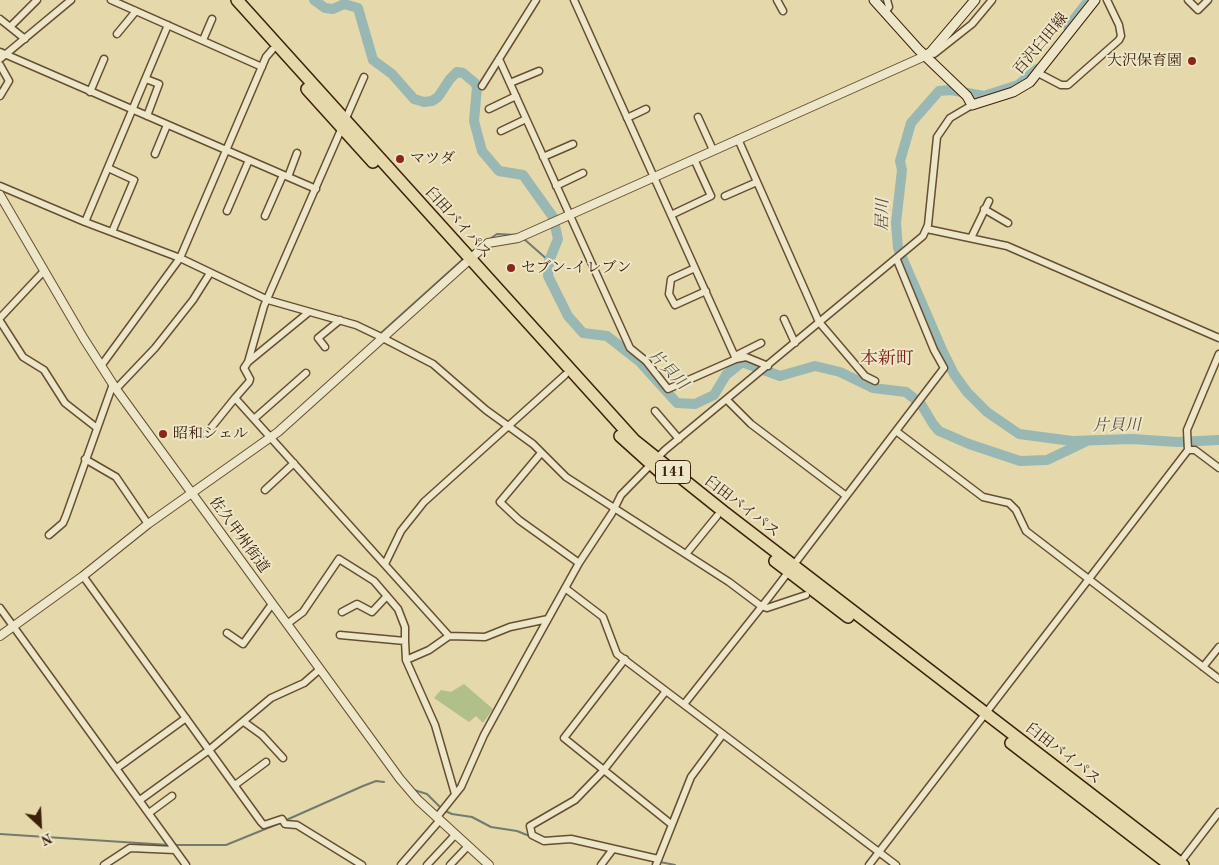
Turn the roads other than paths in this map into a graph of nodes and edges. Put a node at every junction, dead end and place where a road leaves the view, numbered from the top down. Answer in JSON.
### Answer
{"nodes":[{"id":1,"x":37,"y":0,"type":"edge"},
{"id":2,"x":111,"y":0,"type":"edge"},
{"id":3,"x":227,"y":0,"type":"edge"},
{"id":4,"x":237,"y":0,"type":"edge"},
{"id":5,"x":536,"y":0,"type":"edge"},
{"id":6,"x":574,"y":0,"type":"edge"},
{"id":7,"x":778,"y":0,"type":"edge"},
{"id":8,"x":874,"y":0,"type":"edge"},
{"id":9,"x":887,"y":0,"type":"edge"},
{"id":10,"x":975,"y":0,"type":"edge"},
{"id":11,"x":992,"y":0,"type":"edge"},
{"id":12,"x":1095,"y":0,"type":"edge"},
{"id":13,"x":1107,"y":0,"type":"edge"},
{"id":14,"x":1188,"y":0,"type":"edge"},
{"id":15,"x":1208,"y":0,"type":"edge"},
{"id":16,"x":67,"y":1,"type":"edge"},
{"id":17,"x":136,"y":11,"type":"junction"},
{"id":18,"x":783,"y":11,"type":"dead end"},
{"id":19,"x":886,"y":11,"type":"junction"},
{"id":20,"x":0,"y":19,"type":"edge"},
{"id":21,"x":212,"y":19,"type":"dead end"},
{"id":22,"x":168,"y":25,"type":"junction"},
{"id":23,"x":11,"y":26,"type":"junction"},
{"id":24,"x":117,"y":34,"type":"dead end"},
{"id":25,"x":25,"y":39,"type":"junction"},
{"id":26,"x":203,"y":40,"type":"junction"},
{"id":27,"x":272,"y":50,"type":"junction"},
{"id":28,"x":927,"y":54,"type":"junction"},
{"id":29,"x":2,"y":55,"type":"edge"},
{"id":30,"x":104,"y":59,"type":"dead end"},
{"id":31,"x":499,"y":59,"type":"junction"},
{"id":32,"x":0,"y":65,"type":"edge"},
{"id":33,"x":262,"y":67,"type":"junction"},
{"id":34,"x":539,"y":71,"type":"dead end"},
{"id":35,"x":1038,"y":73,"type":"junction"},
{"id":36,"x":364,"y":77,"type":"dead end"},
{"id":37,"x":146,"y":79,"type":"junction"},
{"id":38,"x":510,"y":83,"type":"junction"},
{"id":39,"x":482,"y":86,"type":"dead end"},
{"id":40,"x":90,"y":92,"type":"junction"},
{"id":41,"x":0,"y":96,"type":"edge"},
{"id":42,"x":516,"y":96,"type":"junction"},
{"id":43,"x":967,"y":97,"type":"junction"},
{"id":44,"x":489,"y":109,"type":"dead end"},
{"id":45,"x":646,"y":109,"type":"dead end"},
{"id":46,"x":133,"y":110,"type":"junction"},
{"id":47,"x":146,"y":116,"type":"junction"},
{"id":48,"x":698,"y":117,"type":"dead end"},
{"id":49,"x":627,"y":118,"type":"junction"},
{"id":50,"x":526,"y":119,"type":"junction"},
{"id":51,"x":344,"y":124,"type":"junction"},
{"id":52,"x":167,"y":125,"type":"junction"},
{"id":53,"x":501,"y":131,"type":"dead end"},
{"id":54,"x":738,"y":139,"type":"junction"},
{"id":55,"x":573,"y":144,"type":"dead end"},
{"id":56,"x":227,"y":150,"type":"junction"},
{"id":57,"x":713,"y":150,"type":"junction"},
{"id":58,"x":297,"y":153,"type":"dead end"},
{"id":59,"x":155,"y":154,"type":"dead end"},
{"id":60,"x":543,"y":157,"type":"junction"},
{"id":61,"x":694,"y":159,"type":"junction"},
{"id":62,"x":249,"y":160,"type":"junction"},
{"id":63,"x":108,"y":168,"type":"junction"},
{"id":64,"x":583,"y":173,"type":"dead end"},
{"id":65,"x":285,"y":176,"type":"junction"},
{"id":66,"x":654,"y":177,"type":"junction"},
{"id":67,"x":757,"y":182,"type":"junction"},
{"id":68,"x":0,"y":186,"type":"edge"},
{"id":69,"x":556,"y":186,"type":"junction"},
{"id":70,"x":316,"y":189,"type":"junction"},
{"id":71,"x":0,"y":195,"type":"edge"},
{"id":72,"x":725,"y":196,"type":"dead end"},
{"id":73,"x":989,"y":201,"type":"dead end"},
{"id":74,"x":984,"y":209,"type":"junction"},
{"id":75,"x":227,"y":211,"type":"dead end"},
{"id":76,"x":569,"y":215,"type":"junction"},
{"id":77,"x":265,"y":216,"type":"dead end"},
{"id":78,"x":671,"y":216,"type":"junction"},
{"id":79,"x":85,"y":222,"type":"junction"},
{"id":80,"x":1008,"y":223,"type":"dead end"},
{"id":81,"x":927,"y":229,"type":"junction"},
{"id":82,"x":112,"y":232,"type":"junction"},
{"id":83,"x":971,"y":238,"type":"junction"},
{"id":84,"x":900,"y":257,"type":"junction"},
{"id":85,"x":180,"y":258,"type":"junction"},
{"id":86,"x":468,"y":261,"type":"junction"},
{"id":87,"x":695,"y":268,"type":"junction"},
{"id":88,"x":44,"y":271,"type":"junction"},
{"id":89,"x":210,"y":273,"type":"junction"},
{"id":90,"x":706,"y":291,"type":"junction"},
{"id":91,"x":268,"y":300,"type":"junction"},
{"id":92,"x":309,"y":312,"type":"junction"},
{"id":93,"x":784,"y":319,"type":"dead end"},
{"id":94,"x":0,"y":320,"type":"edge"},
{"id":95,"x":340,"y":320,"type":"junction"},
{"id":96,"x":820,"y":322,"type":"junction"},
{"id":97,"x":3,"y":332,"type":"edge"},
{"id":98,"x":382,"y":338,"type":"junction"},
{"id":99,"x":1219,"y":338,"type":"edge"},
{"id":100,"x":761,"y":343,"type":"dead end"},
{"id":101,"x":795,"y":343,"type":"junction"},
{"id":102,"x":325,"y":347,"type":"dead end"},
{"id":103,"x":1219,"y":354,"type":"edge"},
{"id":104,"x":736,"y":357,"type":"junction"},
{"id":105,"x":248,"y":362,"type":"junction"},
{"id":106,"x":101,"y":366,"type":"junction"},
{"id":107,"x":767,"y":367,"type":"junction"},
{"id":108,"x":306,"y":373,"type":"dead end"},
{"id":109,"x":565,"y":375,"type":"junction"},
{"id":110,"x":875,"y":381,"type":"dead end"},
{"id":111,"x":115,"y":386,"type":"junction"},
{"id":112,"x":235,"y":398,"type":"junction"},
{"id":113,"x":727,"y":400,"type":"junction"},
{"id":114,"x":655,"y":411,"type":"dead end"},
{"id":115,"x":254,"y":418,"type":"junction"},
{"id":116,"x":508,"y":425,"type":"junction"},
{"id":117,"x":96,"y":428,"type":"junction"},
{"id":118,"x":896,"y":431,"type":"junction"},
{"id":119,"x":206,"y":434,"type":"dead end"},
{"id":120,"x":271,"y":437,"type":"junction"},
{"id":121,"x":679,"y":439,"type":"junction"},
{"id":122,"x":1187,"y":448,"type":"junction"},
{"id":123,"x":541,"y":453,"type":"junction"},
{"id":124,"x":85,"y":459,"type":"junction"},
{"id":125,"x":653,"y":461,"type":"junction"},
{"id":126,"x":294,"y":463,"type":"junction"},
{"id":127,"x":1219,"y":468,"type":"edge"},
{"id":128,"x":265,"y":490,"type":"dead end"},
{"id":129,"x":191,"y":493,"type":"junction"},
{"id":130,"x":845,"y":495,"type":"junction"},
{"id":131,"x":614,"y":508,"type":"junction"},
{"id":132,"x":717,"y":516,"type":"junction"},
{"id":133,"x":148,"y":524,"type":"junction"},
{"id":134,"x":49,"y":535,"type":"dead end"},
{"id":135,"x":686,"y":554,"type":"junction"},
{"id":136,"x":578,"y":563,"type":"junction"},
{"id":137,"x":385,"y":564,"type":"junction"},
{"id":138,"x":791,"y":569,"type":"junction"},
{"id":139,"x":83,"y":576,"type":"junction"},
{"id":140,"x":1089,"y":579,"type":"junction"},
{"id":141,"x":565,"y":588,"type":"junction"},
{"id":142,"x":806,"y":595,"type":"dead end"},
{"id":143,"x":386,"y":597,"type":"junction"},
{"id":144,"x":272,"y":604,"type":"junction"},
{"id":145,"x":761,"y":606,"type":"junction"},
{"id":146,"x":0,"y":608,"type":"edge"},
{"id":147,"x":342,"y":612,"type":"dead end"},
{"id":148,"x":548,"y":619,"type":"junction"},
{"id":149,"x":287,"y":624,"type":"junction"},
{"id":150,"x":14,"y":626,"type":"junction"},
{"id":151,"x":227,"y":633,"type":"dead end"},
{"id":152,"x":340,"y":635,"type":"dead end"},
{"id":153,"x":0,"y":636,"type":"edge"},
{"id":154,"x":449,"y":636,"type":"junction"},
{"id":155,"x":405,"y":641,"type":"junction"},
{"id":156,"x":1219,"y":647,"type":"edge"},
{"id":157,"x":625,"y":659,"type":"junction"},
{"id":158,"x":406,"y":660,"type":"junction"},
{"id":159,"x":1204,"y":667,"type":"junction"},
{"id":160,"x":320,"y":669,"type":"junction"},
{"id":161,"x":1219,"y":679,"type":"edge"},
{"id":162,"x":666,"y":691,"type":"junction"},
{"id":163,"x":685,"y":703,"type":"junction"},
{"id":164,"x":983,"y":716,"type":"junction"},
{"id":165,"x":186,"y":718,"type":"junction"},
{"id":166,"x":244,"y":722,"type":"junction"},
{"id":167,"x":723,"y":734,"type":"junction"},
{"id":168,"x":209,"y":750,"type":"junction"},
{"id":169,"x":283,"y":758,"type":"dead end"},
{"id":170,"x":266,"y":762,"type":"dead end"},
{"id":171,"x":116,"y":768,"type":"junction"},
{"id":172,"x":603,"y":771,"type":"junction"},
{"id":173,"x":235,"y":785,"type":"junction"},
{"id":174,"x":455,"y":794,"type":"junction"},
{"id":175,"x":172,"y":796,"type":"dead end"},
{"id":176,"x":140,"y":800,"type":"junction"},
{"id":177,"x":1219,"y":812,"type":"edge"},
{"id":178,"x":149,"y":813,"type":"junction"},
{"id":179,"x":439,"y":819,"type":"junction"},
{"id":180,"x":671,"y":824,"type":"junction"},
{"id":181,"x":456,"y":834,"type":"junction"},
{"id":182,"x":172,"y":846,"type":"junction"},
{"id":183,"x":468,"y":846,"type":"junction"},
{"id":184,"x":613,"y":850,"type":"junction"},
{"id":185,"x":879,"y":852,"type":"junction"},
{"id":186,"x":657,"y":861,"type":"edge"},
{"id":187,"x":1178,"y":864,"type":"edge"},
{"id":188,"x":104,"y":865,"type":"edge"},
{"id":189,"x":186,"y":865,"type":"edge"},
{"id":190,"x":362,"y":865,"type":"edge"},
{"id":191,"x":401,"y":865,"type":"edge"},
{"id":192,"x":427,"y":865,"type":"edge"},
{"id":193,"x":450,"y":865,"type":"edge"},
{"id":194,"x":489,"y":865,"type":"edge"},
{"id":195,"x":601,"y":865,"type":"edge"},
{"id":196,"x":869,"y":865,"type":"edge"},
{"id":197,"x":896,"y":865,"type":"edge"}],
"edges":[{"from":1,"to":23,"type":"street"},
{"from":2,"to":17,"type":"street"},
{"from":3,"to":27,"type":"highway","name":"臼田バイパス","number":"141"},
{"from":4,"to":51,"type":"highway","name":"臼田バイパス","number":"141"},
{"from":5,"to":31,"type":"street"},
{"from":6,"to":49,"type":"street"},
{"from":7,"to":18,"type":"street"},
{"from":8,"to":19,"type":"main road"},
{"from":9,"to":19,"type":"street"},
{"from":10,"to":28,"type":"main road"},
{"from":11,"to":28,"type":"street"},
{"from":12,"to":35,"type":"main road","name":"百沢臼田線"},
{"from":13,"to":35,"type":"street"},
{"from":14,"to":15,"type":"street"},
{"from":16,"to":25,"type":"street"},
{"from":17,"to":22,"type":"street"},
{"from":17,"to":24,"type":"street"},
{"from":19,"to":28,"type":"main road"},
{"from":20,"to":23,"type":"street"},
{"from":21,"to":26,"type":"street"},
{"from":22,"to":26,"type":"street"},
{"from":22,"to":37,"type":"street"},
{"from":23,"to":25,"type":"street"},
{"from":25,"to":29,"type":"street"},
{"from":26,"to":33,"type":"street"},
{"from":27,"to":33,"type":"street"},
{"from":27,"to":51,"type":"highway","name":"臼田バイパス","number":"141"},
{"from":28,"to":43,"type":"main road"},
{"from":28,"to":54,"type":"street"},
{"from":29,"to":40,"type":"street"},
{"from":30,"to":40,"type":"street"},
{"from":31,"to":38,"type":"street"},
{"from":31,"to":39,"type":"street"},
{"from":32,"to":41,"type":"street"},
{"from":33,"to":56,"type":"street"},
{"from":34,"to":38,"type":"street"},
{"from":35,"to":43,"type":"main road","name":"百沢臼田線"},
{"from":36,"to":51,"type":"street"},
{"from":37,"to":46,"type":"street"},
{"from":37,"to":47,"type":"street"},
{"from":38,"to":42,"type":"street"},
{"from":40,"to":46,"type":"street"},
{"from":42,"to":44,"type":"street"},
{"from":42,"to":50,"type":"street"},
{"from":43,"to":81,"type":"street"},
{"from":45,"to":49,"type":"street"},
{"from":46,"to":47,"type":"street"},
{"from":46,"to":63,"type":"street"},
{"from":47,"to":52,"type":"street"},
{"from":48,"to":57,"type":"street"},
{"from":49,"to":66,"type":"street"},
{"from":50,"to":53,"type":"street"},
{"from":50,"to":60,"type":"street"},
{"from":51,"to":70,"type":"street"},
{"from":51,"to":86,"type":"highway","name":"臼田バイパス","number":"141"},
{"from":52,"to":56,"type":"street"},
{"from":52,"to":59,"type":"street"},
{"from":54,"to":57,"type":"street"},
{"from":54,"to":67,"type":"street"},
{"from":55,"to":60,"type":"street"},
{"from":56,"to":62,"type":"street"},
{"from":56,"to":85,"type":"street"},
{"from":57,"to":61,"type":"street"},
{"from":58,"to":65,"type":"street"},
{"from":60,"to":69,"type":"street"},
{"from":61,"to":66,"type":"street"},
{"from":61,"to":78,"type":"street"},
{"from":62,"to":65,"type":"street"},
{"from":62,"to":75,"type":"street"},
{"from":63,"to":79,"type":"street"},
{"from":63,"to":82,"type":"street"},
{"from":64,"to":69,"type":"street"},
{"from":65,"to":70,"type":"street"},
{"from":65,"to":77,"type":"street"},
{"from":66,"to":76,"type":"street"},
{"from":66,"to":78,"type":"street"},
{"from":67,"to":72,"type":"street"},
{"from":67,"to":96,"type":"street"},
{"from":68,"to":79,"type":"street"},
{"from":69,"to":76,"type":"street"},
{"from":70,"to":91,"type":"street"},
{"from":71,"to":88,"type":"street","name":"佐久甲州街道"},
{"from":73,"to":74,"type":"street"},
{"from":74,"to":80,"type":"street"},
{"from":74,"to":83,"type":"street"},
{"from":76,"to":86,"type":"street"},
{"from":76,"to":104,"type":"street"},
{"from":78,"to":87,"type":"street"},
{"from":79,"to":82,"type":"street"},
{"from":81,"to":83,"type":"street"},
{"from":81,"to":84,"type":"street"},
{"from":82,"to":85,"type":"street"},
{"from":83,"to":99,"type":"street"},
{"from":84,"to":96,"type":"street"},
{"from":84,"to":118,"type":"street"},
{"from":85,"to":89,"type":"street"},
{"from":85,"to":106,"type":"street"},
{"from":86,"to":98,"type":"street"},
{"from":86,"to":109,"type":"highway","name":"臼田バイパス","number":"141"},
{"from":86,"to":125,"type":"highway","name":"臼田バイパス","number":"141"},
{"from":87,"to":90,"type":"street"},
{"from":87,"to":90,"type":"street"},
{"from":88,"to":94,"type":"street"},
{"from":88,"to":106,"type":"street","name":"佐久甲州街道"},
{"from":89,"to":91,"type":"street"},
{"from":89,"to":111,"type":"street"},
{"from":90,"to":104,"type":"street"},
{"from":91,"to":92,"type":"street"},
{"from":91,"to":105,"type":"street"},
{"from":92,"to":95,"type":"street"},
{"from":92,"to":105,"type":"street"},
{"from":93,"to":101,"type":"street"},
{"from":94,"to":97,"type":"street"},
{"from":95,"to":98,"type":"street"},
{"from":95,"to":102,"type":"street"},
{"from":96,"to":101,"type":"street"},
{"from":96,"to":110,"type":"street"},
{"from":97,"to":117,"type":"street"},
{"from":98,"to":116,"type":"street"},
{"from":98,"to":120,"type":"street"},
{"from":100,"to":104,"type":"street"},
{"from":101,"to":107,"type":"street"},
{"from":103,"to":122,"type":"street"},
{"from":104,"to":107,"type":"street"},
{"from":105,"to":112,"type":"street"},
{"from":106,"to":111,"type":"street","name":"佐久甲州街道"},
{"from":107,"to":113,"type":"street"},
{"from":108,"to":115,"type":"street"},
{"from":109,"to":116,"type":"street"},
{"from":109,"to":125,"type":"highway","name":"臼田バイパス","number":"141"},
{"from":111,"to":117,"type":"street"},
{"from":111,"to":129,"type":"street","name":"佐久甲州街道"},
{"from":112,"to":115,"type":"street"},
{"from":112,"to":119,"type":"street"},
{"from":113,"to":121,"type":"street"},
{"from":113,"to":130,"type":"street"},
{"from":114,"to":121,"type":"street"},
{"from":115,"to":120,"type":"street"},
{"from":116,"to":123,"type":"street"},
{"from":116,"to":137,"type":"street"},
{"from":117,"to":124,"type":"street"},
{"from":118,"to":130,"type":"street"},
{"from":118,"to":140,"type":"street"},
{"from":120,"to":126,"type":"street"},
{"from":120,"to":129,"type":"street"},
{"from":121,"to":125,"type":"street"},
{"from":122,"to":127,"type":"street"},
{"from":122,"to":140,"type":"street"},
{"from":123,"to":131,"type":"street"},
{"from":123,"to":136,"type":"street"},
{"from":124,"to":133,"type":"street"},
{"from":124,"to":134,"type":"street"},
{"from":125,"to":131,"type":"street"},
{"from":125,"to":132,"type":"highway","name":"臼田バイパス","number":"141"},
{"from":125,"to":138,"type":"highway","name":"臼田バイパス","number":"141"},
{"from":126,"to":128,"type":"street"},
{"from":126,"to":137,"type":"street"},
{"from":129,"to":133,"type":"street"},
{"from":129,"to":144,"type":"street","name":"佐久甲州街道"},
{"from":130,"to":138,"type":"street"},
{"from":131,"to":135,"type":"street"},
{"from":131,"to":136,"type":"street"},
{"from":132,"to":135,"type":"street"},
{"from":132,"to":138,"type":"highway","name":"臼田バイパス","number":"141"},
{"from":133,"to":139,"type":"street"},
{"from":135,"to":145,"type":"street"},
{"from":136,"to":141,"type":"street"},
{"from":137,"to":154,"type":"street"},
{"from":138,"to":145,"type":"street"},
{"from":138,"to":164,"type":"highway","name":"臼田バイパス","number":"141"},
{"from":139,"to":150,"type":"street"},
{"from":139,"to":165,"type":"street"},
{"from":140,"to":159,"type":"street"},
{"from":140,"to":164,"type":"street"},
{"from":141,"to":148,"type":"street"},
{"from":141,"to":157,"type":"street"},
{"from":142,"to":145,"type":"street"},
{"from":143,"to":147,"type":"street"},
{"from":143,"to":149,"type":"street"},
{"from":143,"to":155,"type":"street"},
{"from":144,"to":149,"type":"street","name":"佐久甲州街道"},
{"from":144,"to":151,"type":"street"},
{"from":145,"to":163,"type":"street"},
{"from":146,"to":150,"type":"street"},
{"from":148,"to":154,"type":"street"},
{"from":148,"to":174,"type":"street"},
{"from":149,"to":160,"type":"street","name":"佐久甲州街道"},
{"from":150,"to":153,"type":"street"},
{"from":150,"to":171,"type":"street"},
{"from":152,"to":155,"type":"street"},
{"from":154,"to":158,"type":"street"},
{"from":155,"to":158,"type":"street"},
{"from":156,"to":159,"type":"street"},
{"from":157,"to":162,"type":"street"},
{"from":157,"to":172,"type":"street"},
{"from":158,"to":174,"type":"street"},
{"from":159,"to":161,"type":"street"},
{"from":160,"to":166,"type":"street"},
{"from":160,"to":179,"type":"street","name":"佐久甲州街道"},
{"from":162,"to":163,"type":"street"},
{"from":162,"to":172,"type":"street"},
{"from":163,"to":167,"type":"street"},
{"from":164,"to":185,"type":"street"},
{"from":164,"to":187,"type":"highway","name":"臼田バイパス","number":"141"},
{"from":165,"to":168,"type":"street"},
{"from":165,"to":171,"type":"street"},
{"from":166,"to":168,"type":"street"},
{"from":166,"to":169,"type":"street"},
{"from":167,"to":180,"type":"street"},
{"from":167,"to":185,"type":"street"},
{"from":168,"to":173,"type":"street"},
{"from":168,"to":176,"type":"street"},
{"from":170,"to":173,"type":"street"},
{"from":171,"to":176,"type":"street"},
{"from":172,"to":180,"type":"street"},
{"from":172,"to":184,"type":"street"},
{"from":173,"to":190,"type":"street"},
{"from":174,"to":179,"type":"street"},
{"from":175,"to":178,"type":"street"},
{"from":176,"to":178,"type":"street"},
{"from":177,"to":187,"type":"street"},
{"from":178,"to":182,"type":"street"},
{"from":179,"to":181,"type":"street","name":"佐久甲州街道"},
{"from":179,"to":191,"type":"street"},
{"from":180,"to":186,"type":"street"},
{"from":181,"to":183,"type":"street","name":"佐久甲州街道"},
{"from":181,"to":192,"type":"street"},
{"from":182,"to":188,"type":"street"},
{"from":182,"to":189,"type":"street"},
{"from":183,"to":193,"type":"street"},
{"from":183,"to":194,"type":"street","name":"佐久甲州街道"},
{"from":184,"to":186,"type":"street"},
{"from":184,"to":195,"type":"street"},
{"from":185,"to":196,"type":"street"},
{"from":185,"to":197,"type":"street"}]}
